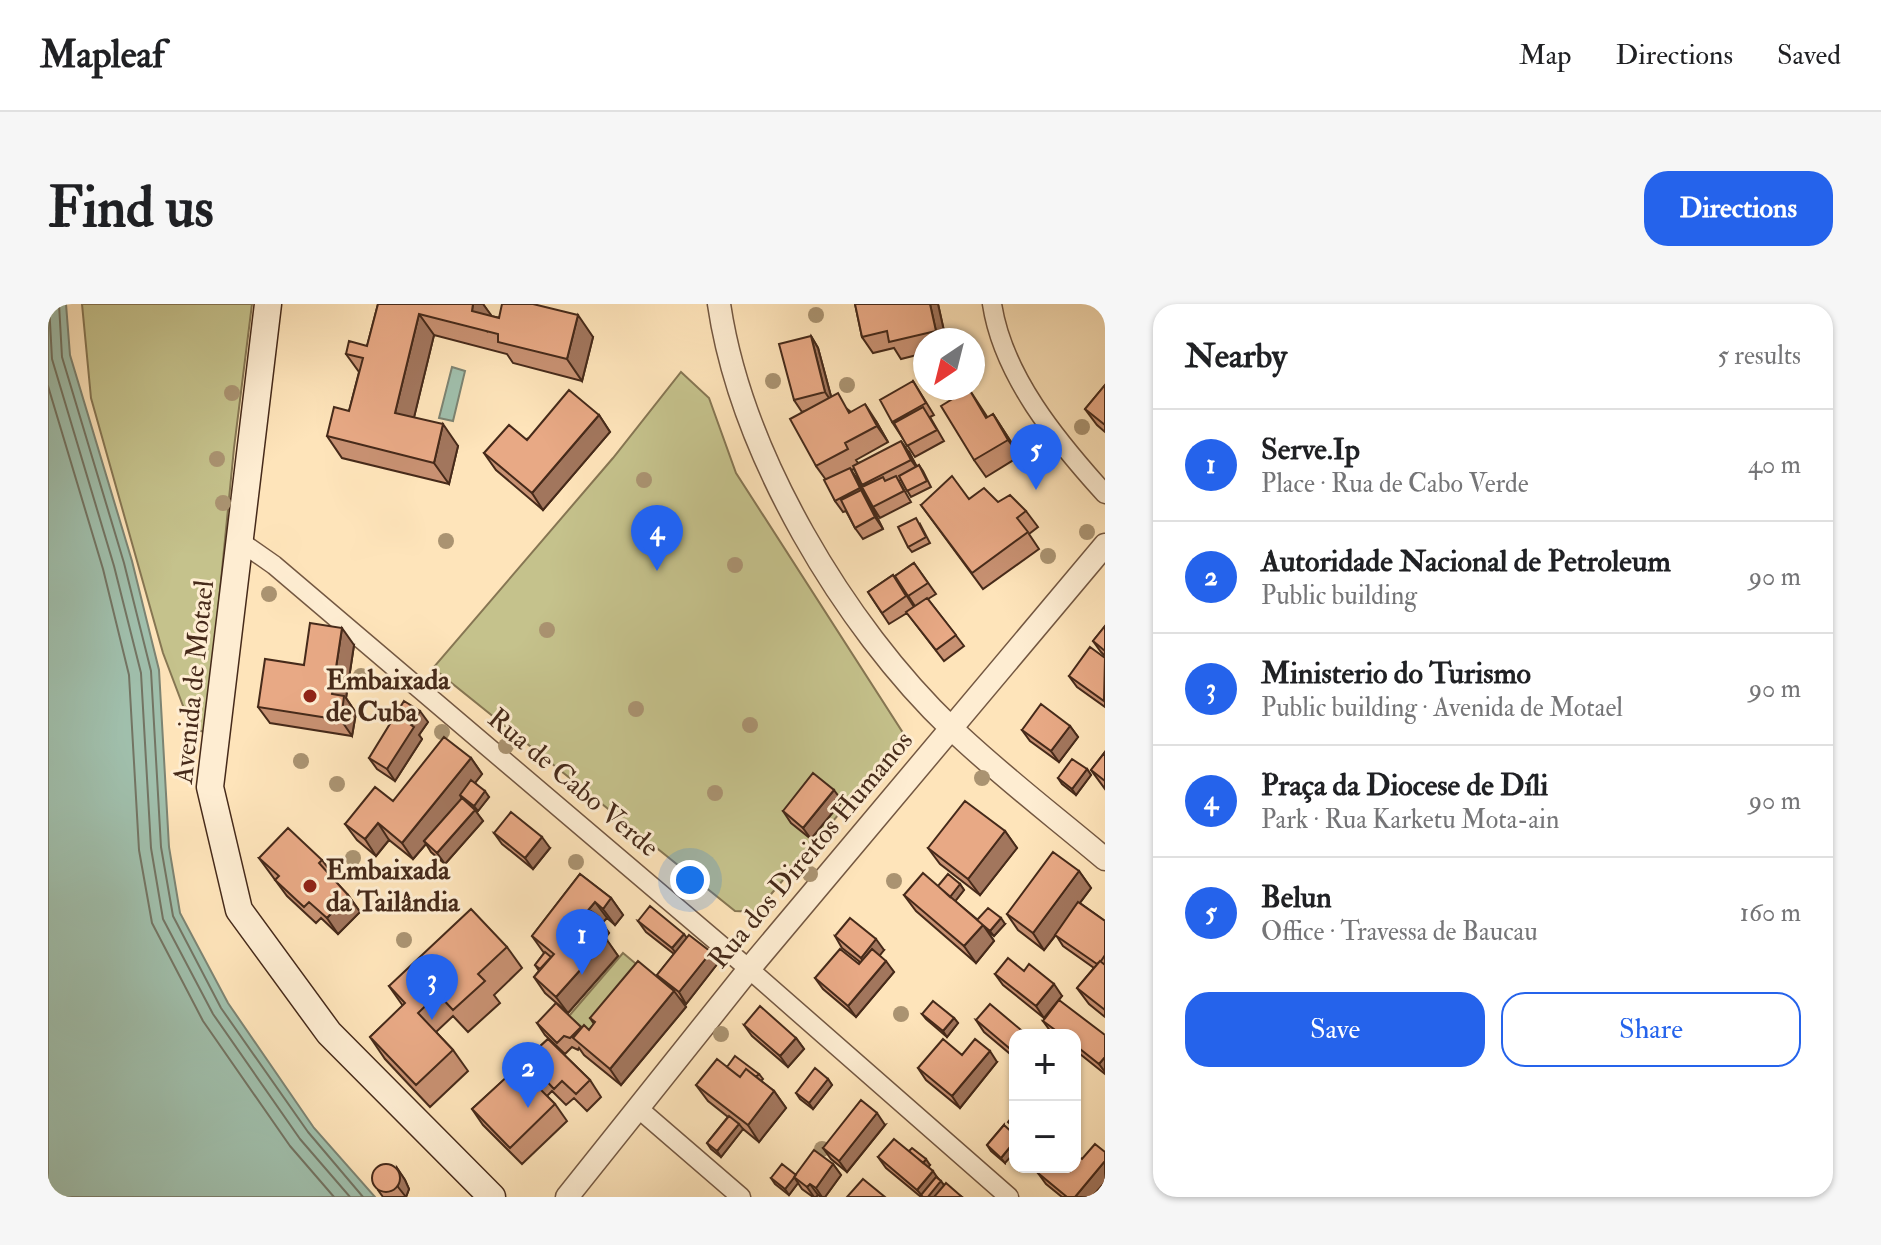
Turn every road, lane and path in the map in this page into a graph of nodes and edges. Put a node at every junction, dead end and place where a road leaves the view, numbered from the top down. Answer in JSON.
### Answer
{"nodes":[{"id":1,"x":268,"y":304,"type":"edge"},
{"id":2,"x":719,"y":304,"type":"edge"},
{"id":3,"x":992,"y":304,"type":"edge"},
{"id":4,"x":1105,"y":494,"type":"edge"},
{"id":5,"x":241,"y":542,"type":"junction"},
{"id":6,"x":1105,"y":545,"type":"edge"},
{"id":7,"x":951,"y":728,"type":"junction"},
{"id":8,"x":1105,"y":859,"type":"edge"},
{"id":9,"x":749,"y":969,"type":"junction"},
{"id":10,"x":639,"y":1109,"type":"junction"},
{"id":11,"x":492,"y":1197,"type":"edge"},
{"id":12,"x":567,"y":1197,"type":"edge"},
{"id":13,"x":741,"y":1197,"type":"edge"},
{"id":14,"x":1009,"y":1197,"type":"edge"}],
"edges":[{"from":1,"to":5,"type":"main road","name":"Avenida de Motael"},
{"from":2,"to":7,"type":"street"},
{"from":3,"to":4,"type":"street"},
{"from":5,"to":9,"type":"street","name":"Rua de Cabo Verde"},
{"from":5,"to":11,"type":"main road","name":"Avenida de Motael"},
{"from":6,"to":7,"type":"street","name":"Rua dos Direitos Humanos"},
{"from":7,"to":8,"type":"street"},
{"from":7,"to":9,"type":"street","name":"Rua dos Direitos Humanos"},
{"from":9,"to":10,"type":"street","name":"Rua dos Direitos Humanos"},
{"from":9,"to":14,"type":"street","name":"Rua de Cabo Verde"},
{"from":10,"to":12,"type":"street","name":"Rua dos Direitos Humanos"},
{"from":10,"to":13,"type":"street"}]}
